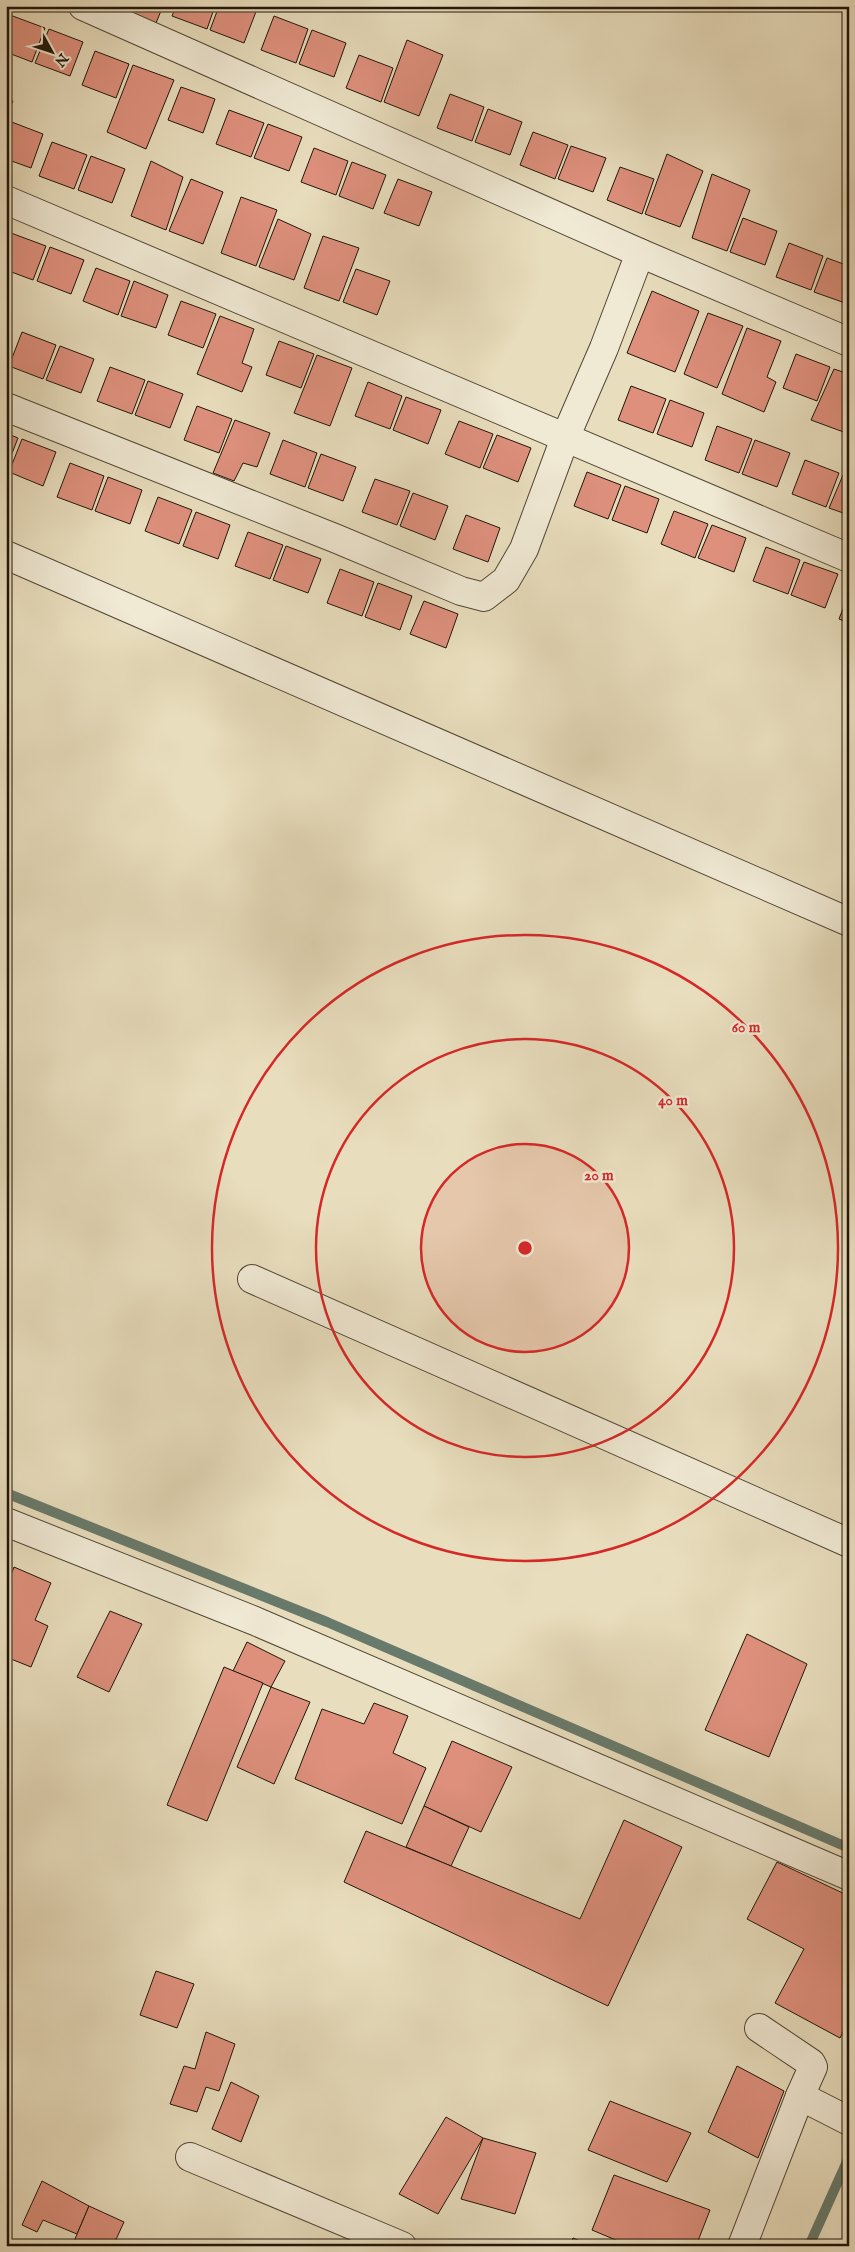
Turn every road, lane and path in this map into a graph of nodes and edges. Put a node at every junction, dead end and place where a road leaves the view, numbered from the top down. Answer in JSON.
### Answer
{"nodes":[{"id":1,"x":83,"y":6,"type":"edge"},
{"id":2,"x":6,"y":200,"type":"edge"},
{"id":3,"x":640,"y":254,"type":"junction"},
{"id":4,"x":849,"y":342,"type":"edge"},
{"id":5,"x":6,"y":407,"type":"edge"},
{"id":6,"x":565,"y":438,"type":"junction"},
{"id":7,"x":6,"y":555,"type":"edge"},
{"id":8,"x":849,"y":558,"type":"edge"},
{"id":9,"x":849,"y":922,"type":"edge"},
{"id":10,"x":252,"y":1279,"type":"dead end"},
{"id":11,"x":6,"y":1522,"type":"edge"},
{"id":12,"x":849,"y":1543,"type":"edge"},
{"id":13,"x":849,"y":1876,"type":"edge"},
{"id":14,"x":759,"y":2028,"type":"dead end"},
{"id":15,"x":809,"y":2100,"type":"junction"},
{"id":16,"x":849,"y":2121,"type":"edge"},
{"id":17,"x":190,"y":2156,"type":"dead end"},
{"id":18,"x":402,"y":2246,"type":"edge"},
{"id":19,"x":742,"y":2246,"type":"edge"}],
"edges":[{"from":1,"to":3,"type":"street"},
{"from":2,"to":6,"type":"street"},
{"from":3,"to":4,"type":"street"},
{"from":3,"to":6,"type":"street"},
{"from":5,"to":6,"type":"street"},
{"from":6,"to":8,"type":"street"},
{"from":7,"to":9,"type":"street"},
{"from":10,"to":12,"type":"street"},
{"from":11,"to":13,"type":"street"},
{"from":14,"to":15,"type":"street"},
{"from":15,"to":16,"type":"street"},
{"from":15,"to":19,"type":"street"},
{"from":17,"to":18,"type":"street"}]}
